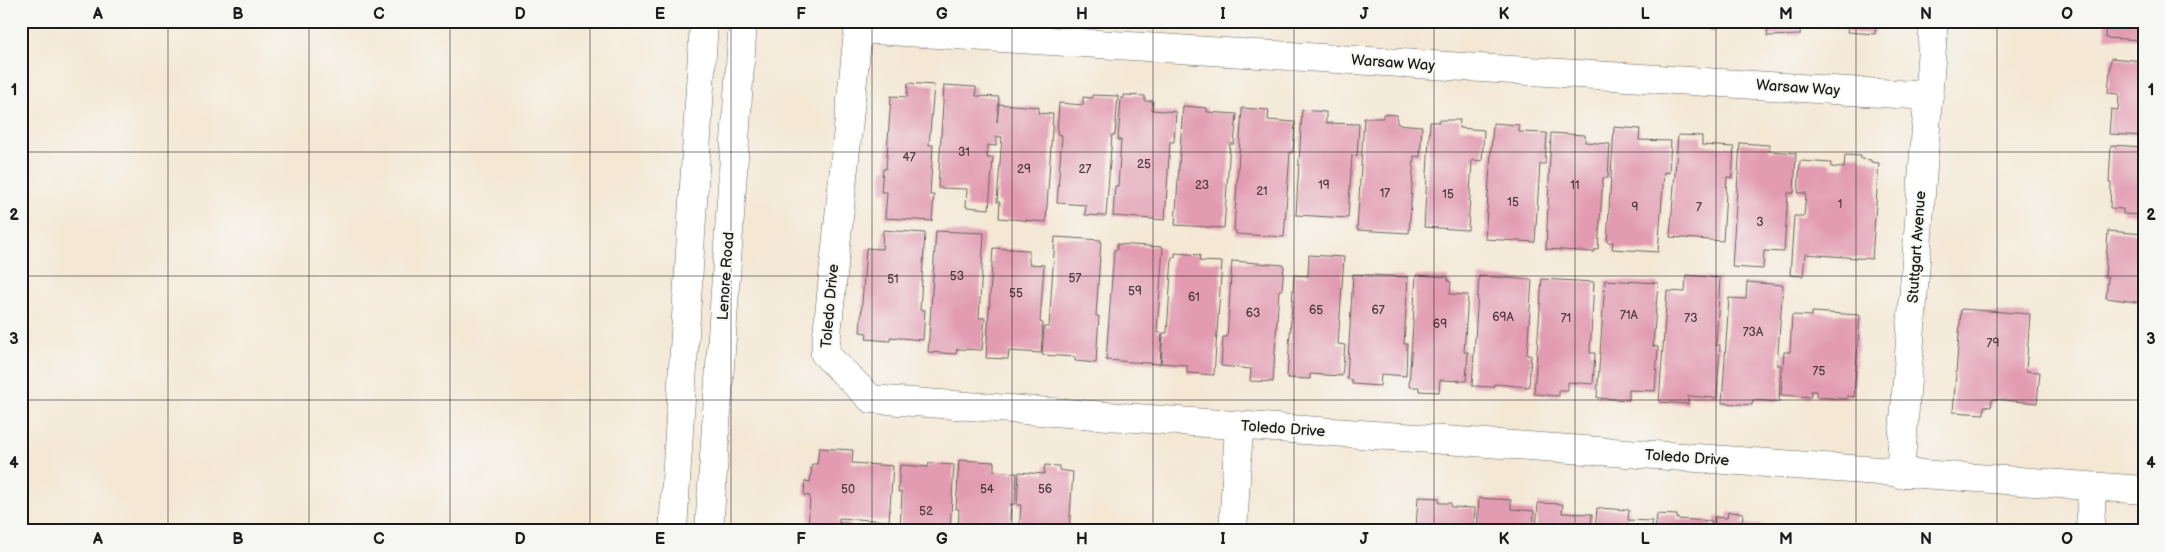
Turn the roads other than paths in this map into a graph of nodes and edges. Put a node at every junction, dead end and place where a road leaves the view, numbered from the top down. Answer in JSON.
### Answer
{"nodes":[{"id":1,"x":704,"y":21,"type":"edge"},
{"id":2,"x":743,"y":21,"type":"edge"},
{"id":3,"x":1934,"y":21,"type":"edge"},
{"id":4,"x":858,"y":25,"type":"edge"},
{"id":5,"x":1929,"y":96,"type":"junction"},
{"id":6,"x":1239,"y":426,"type":"junction"},
{"id":7,"x":1900,"y":474,"type":"junction"},
{"id":8,"x":2092,"y":487,"type":"junction"},
{"id":9,"x":2144,"y":490,"type":"edge"},
{"id":10,"x":673,"y":531,"type":"edge"},
{"id":11,"x":709,"y":531,"type":"edge"},
{"id":12,"x":1233,"y":531,"type":"edge"},
{"id":13,"x":2090,"y":531,"type":"edge"}],
"edges":[{"from":1,"to":10,"type":"street"},
{"from":2,"to":11,"type":"street","name":"Lenore Road"},
{"from":3,"to":5,"type":"street","name":"Stuttgart Avenue"},
{"from":4,"to":5,"type":"street","name":"Warsaw Way"},
{"from":4,"to":6,"type":"street","name":"Toledo Drive"},
{"from":5,"to":7,"type":"street","name":"Stuttgart Avenue"},
{"from":6,"to":7,"type":"street","name":"Toledo Drive"},
{"from":6,"to":12,"type":"street"},
{"from":7,"to":8,"type":"street","name":"Toledo Drive"},
{"from":8,"to":9,"type":"street","name":"Toledo Drive"},
{"from":8,"to":13,"type":"street"}]}
